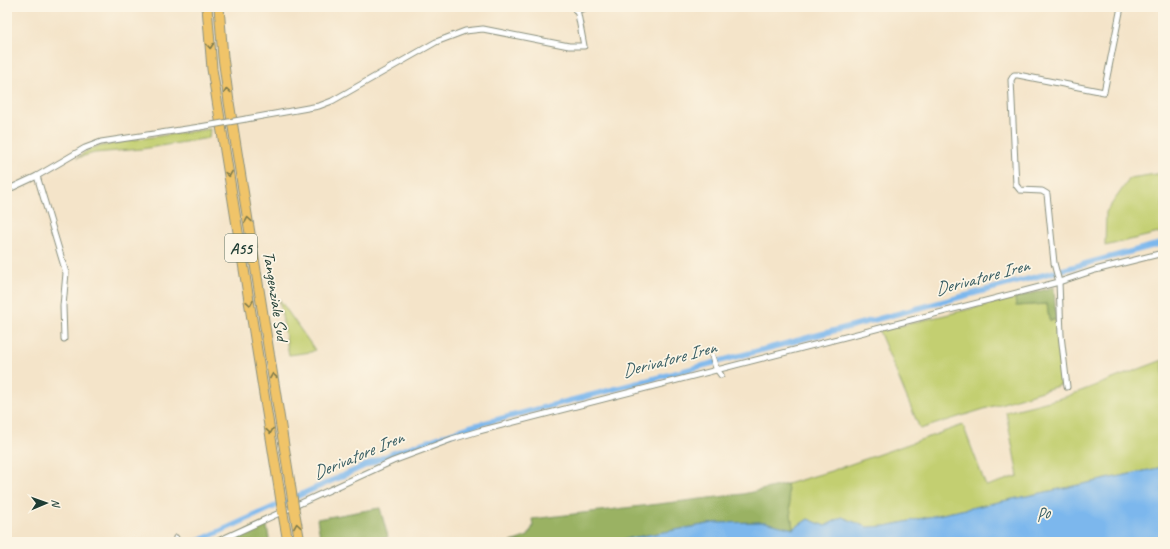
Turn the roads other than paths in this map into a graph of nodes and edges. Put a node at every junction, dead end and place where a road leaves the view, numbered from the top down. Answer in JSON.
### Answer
{"nodes":[{"id":1,"x":207,"y":7,"type":"edge"},
{"id":2,"x":219,"y":7,"type":"edge"},
{"id":3,"x":588,"y":7,"type":"edge"},
{"id":4,"x":1121,"y":7,"type":"edge"},
{"id":5,"x":575,"y":9,"type":"edge"},
{"id":6,"x":37,"y":176,"type":"junction"},
{"id":7,"x":7,"y":190,"type":"edge"},
{"id":8,"x":1163,"y":252,"type":"edge"},
{"id":9,"x":1059,"y":282,"type":"junction"},
{"id":10,"x":64,"y":339,"type":"dead end"},
{"id":11,"x":711,"y":352,"type":"dead end"},
{"id":12,"x":716,"y":369,"type":"junction"},
{"id":13,"x":721,"y":375,"type":"dead end"},
{"id":14,"x":1067,"y":387,"type":"dead end"},
{"id":15,"x":216,"y":542,"type":"edge"},
{"id":16,"x":288,"y":542,"type":"edge"},
{"id":17,"x":300,"y":542,"type":"edge"}],
"edges":[{"from":1,"to":16,"type":"highway","name":"Tangenziale Sud","number":"A55","one_way":true,"bridge":true},
{"from":17,"to":2,"type":"highway","name":"Tangenziale Sud","number":"A55","one_way":true,"bridge":true},
{"from":3,"to":5,"type":"street"},
{"from":4,"to":9,"type":"street"},
{"from":5,"to":6,"type":"street","bridge":true},
{"from":6,"to":7,"type":"street"},
{"from":6,"to":10,"type":"street"},
{"from":8,"to":9,"type":"street"},
{"from":9,"to":12,"type":"street"},
{"from":9,"to":14,"type":"street"},
{"from":11,"to":12,"type":"street"},
{"from":12,"to":13,"type":"street"},
{"from":12,"to":15,"type":"street"}]}
